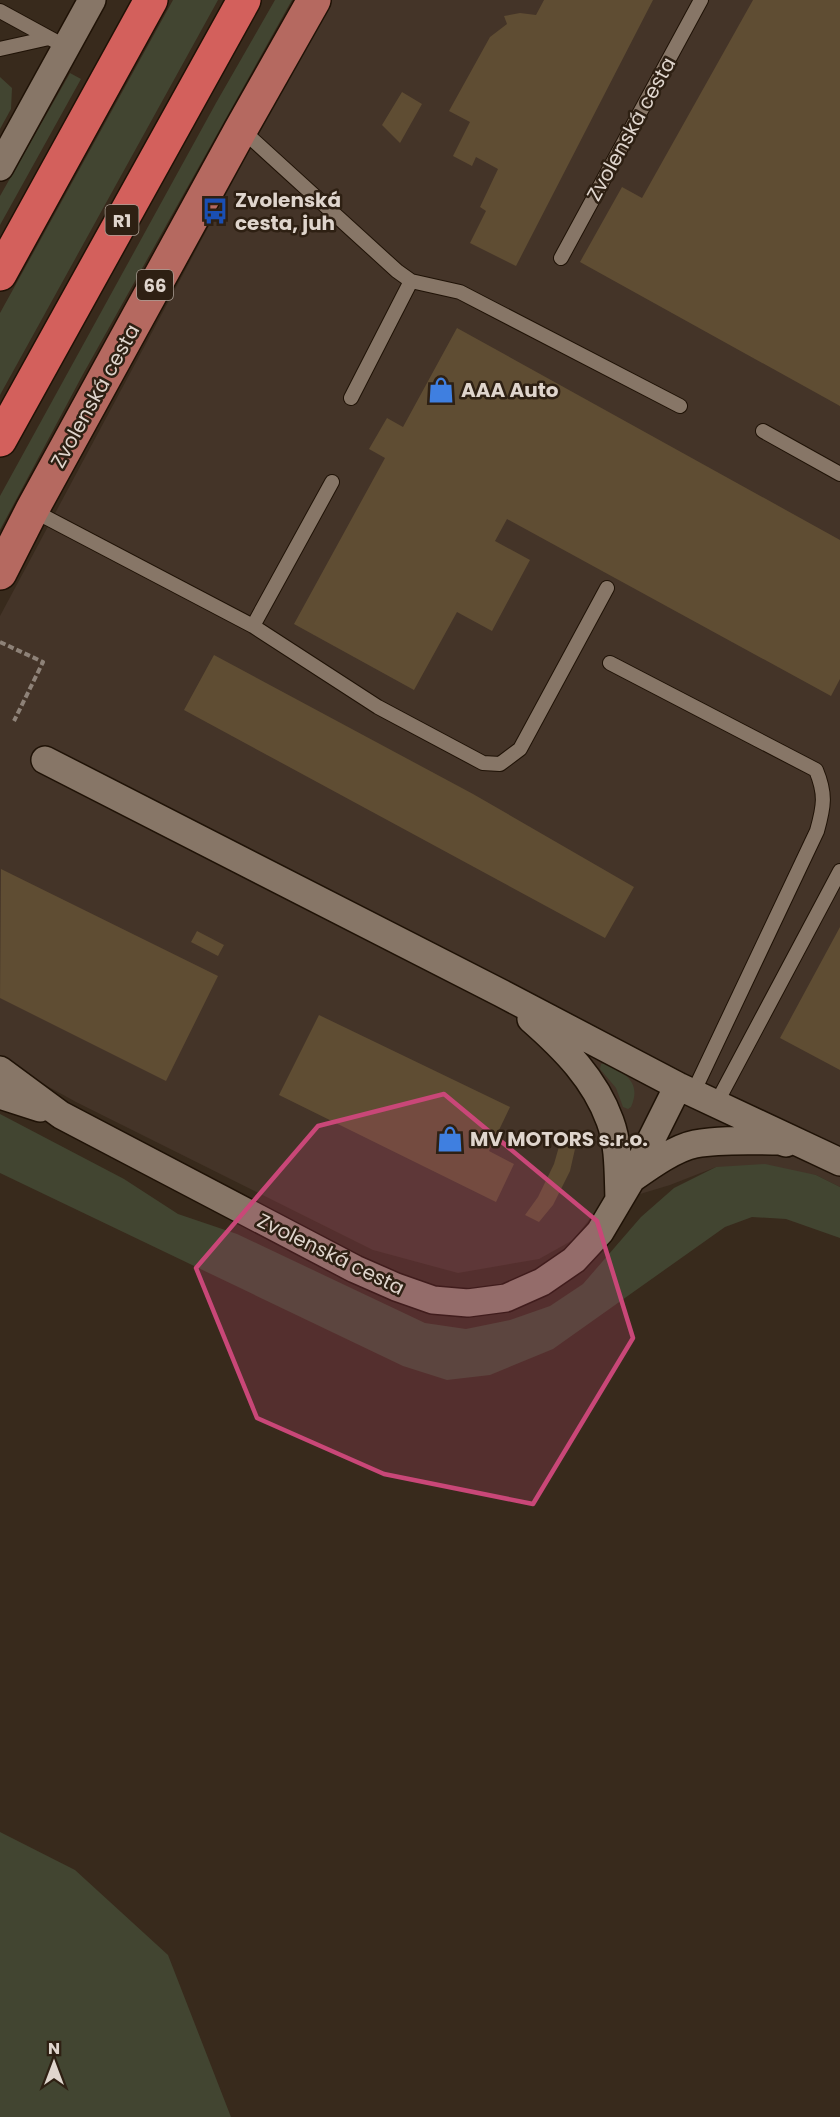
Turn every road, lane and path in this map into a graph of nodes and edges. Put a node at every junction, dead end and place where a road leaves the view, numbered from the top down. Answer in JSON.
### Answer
{"nodes":[{"id":1,"x":92,"y":0,"type":"edge"},
{"id":2,"x":151,"y":0,"type":"edge"},
{"id":3,"x":244,"y":0,"type":"edge"},
{"id":4,"x":314,"y":0,"type":"edge"},
{"id":5,"x":701,"y":0,"type":"edge"},
{"id":6,"x":0,"y":10,"type":"edge"},
{"id":7,"x":57,"y":43,"type":"junction"},
{"id":8,"x":0,"y":49,"type":"edge"},
{"id":9,"x":241,"y":129,"type":"junction"},
{"id":10,"x":0,"y":167,"type":"edge"},
{"id":11,"x":561,"y":258,"type":"dead end"},
{"id":12,"x":0,"y":274,"type":"edge"},
{"id":13,"x":411,"y":281,"type":"junction"},
{"id":14,"x":351,"y":398,"type":"dead end"},
{"id":15,"x":680,"y":406,"type":"dead end"},
{"id":16,"x":762,"y":431,"type":"dead end"},
{"id":17,"x":0,"y":440,"type":"edge"},
{"id":18,"x":840,"y":474,"type":"edge"},
{"id":19,"x":332,"y":482,"type":"dead end"},
{"id":20,"x":32,"y":510,"type":"junction"},
{"id":21,"x":0,"y":573,"type":"edge"},
{"id":22,"x":607,"y":588,"type":"dead end"},
{"id":23,"x":253,"y":626,"type":"junction"},
{"id":24,"x":0,"y":642,"type":"edge"},
{"id":25,"x":610,"y":663,"type":"dead end"},
{"id":26,"x":14,"y":721,"type":"dead end"},
{"id":27,"x":45,"y":760,"type":"dead end"},
{"id":28,"x":840,"y":871,"type":"edge"},
{"id":29,"x":501,"y":993,"type":"junction"},
{"id":30,"x":0,"y":1070,"type":"edge"},
{"id":31,"x":696,"y":1094,"type":"junction"},
{"id":32,"x":0,"y":1095,"type":"edge"},
{"id":33,"x":61,"y":1115,"type":"junction"},
{"id":34,"x":812,"y":1149,"type":"junction"},
{"id":35,"x":840,"y":1162,"type":"edge"},
{"id":36,"x":626,"y":1189,"type":"junction"}],
"edges":[{"from":1,"to":7,"type":"street"},
{"from":2,"to":12,"type":"highway"},
{"from":3,"to":17,"type":"highway","number":"R1"},
{"from":4,"to":9,"type":"main road","name":"Zvolenská cesta","number":"66"},
{"from":5,"to":11,"type":"lane","name":"Zvolenská cesta"},
{"from":6,"to":7,"type":"lane"},
{"from":7,"to":8,"type":"lane"},
{"from":7,"to":10,"type":"street"},
{"from":9,"to":13,"type":"lane"},
{"from":9,"to":20,"type":"main road","name":"Zvolenská cesta","number":"66"},
{"from":13,"to":14,"type":"lane"},
{"from":13,"to":15,"type":"lane"},
{"from":16,"to":18,"type":"lane"},
{"from":19,"to":23,"type":"lane"},
{"from":20,"to":21,"type":"main road","name":"Zvolenská cesta","number":"66"},
{"from":20,"to":23,"type":"lane"},
{"from":22,"to":23,"type":"lane"},
{"from":24,"to":26,"type":"path"},
{"from":25,"to":31,"type":"lane"},
{"from":27,"to":29,"type":"street","name":"Zvolenská cesta"},
{"from":28,"to":31,"type":"lane"},
{"from":29,"to":31,"type":"street","name":"Zvolenská cesta"},
{"from":29,"to":36,"type":"street","name":"Zvolenská cesta"},
{"from":30,"to":33,"type":"street","name":"Zvolenská cesta"},
{"from":31,"to":34,"type":"street","name":"Zvolenská cesta"},
{"from":31,"to":36,"type":"street","name":"Zvolenská cesta"},
{"from":32,"to":33,"type":"street","name":"Zvolenská cesta"},
{"from":33,"to":36,"type":"street","name":"Zvolenská cesta"},
{"from":34,"to":35,"type":"street","name":"Zvolenská cesta"},
{"from":34,"to":36,"type":"street","name":"Zvolenská cesta"}]}
